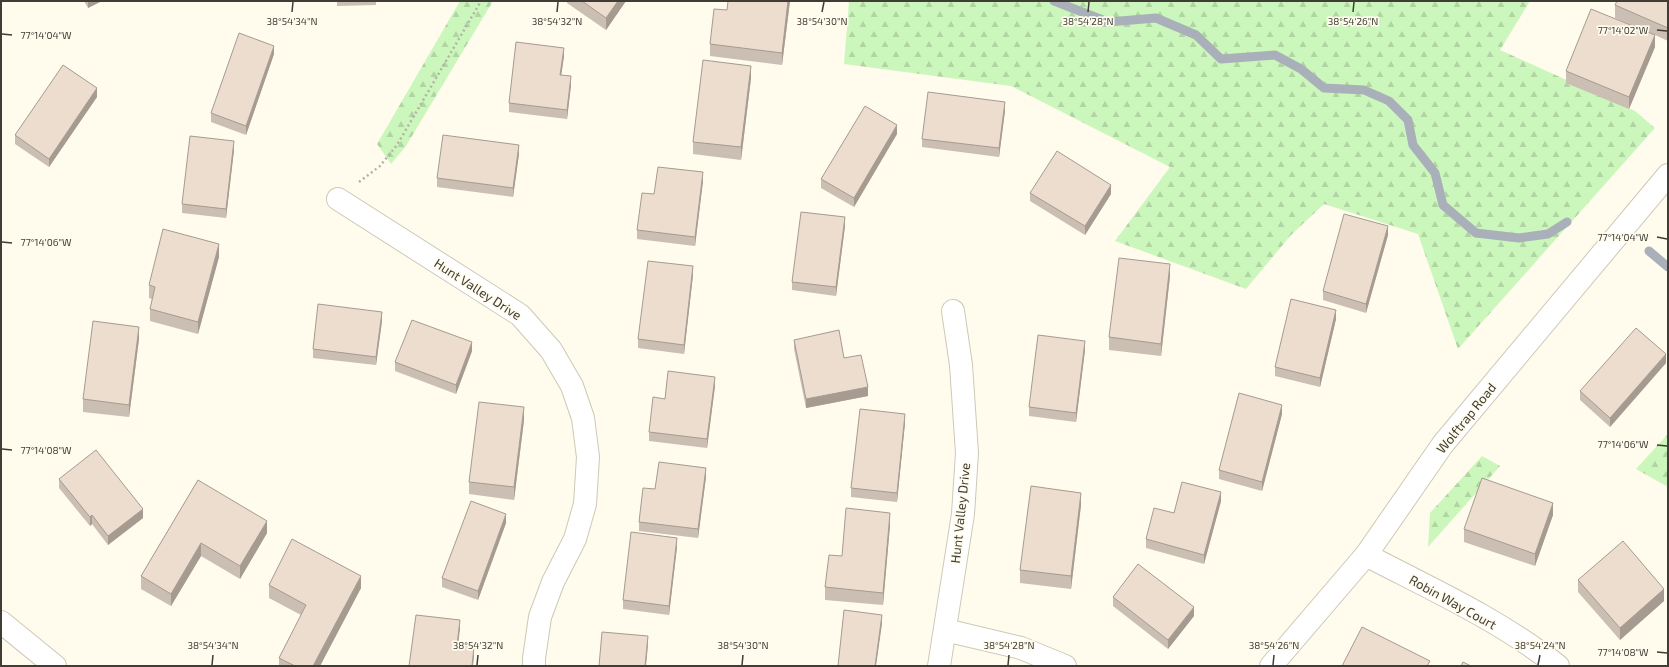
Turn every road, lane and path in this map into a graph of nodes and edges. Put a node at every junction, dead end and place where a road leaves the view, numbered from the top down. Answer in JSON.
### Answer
{"nodes":[{"id":1,"x":481,"y":1,"type":"edge"},
{"id":2,"x":1668,"y":174,"type":"edge"},
{"id":3,"x":338,"y":199,"type":"joint"},
{"id":4,"x":953,"y":311,"type":"dead end"},
{"id":5,"x":1366,"y":555,"type":"junction"},
{"id":6,"x":1,"y":622,"type":"edge"},
{"id":7,"x":945,"y":630,"type":"junction"},
{"id":8,"x":55,"y":666,"type":"edge"},
{"id":9,"x":534,"y":666,"type":"edge"},
{"id":10,"x":939,"y":666,"type":"edge"},
{"id":11,"x":1066,"y":666,"type":"edge"},
{"id":12,"x":1271,"y":666,"type":"edge"},
{"id":13,"x":1558,"y":666,"type":"edge"}],
"edges":[{"from":1,"to":3,"type":"path"},
{"from":2,"to":5,"type":"street","name":"Wolftrap Road"},
{"from":3,"to":9,"type":"street","name":"Hunt Valley Drive"},
{"from":4,"to":7,"type":"street","name":"Hunt Valley Drive"},
{"from":5,"to":12,"type":"street","name":"Wolftrap Road"},
{"from":5,"to":13,"type":"street","name":"Robin Way Court"},
{"from":6,"to":8,"type":"street"},
{"from":7,"to":10,"type":"street","name":"Hunt Valley Drive"},
{"from":7,"to":11,"type":"street"}]}
